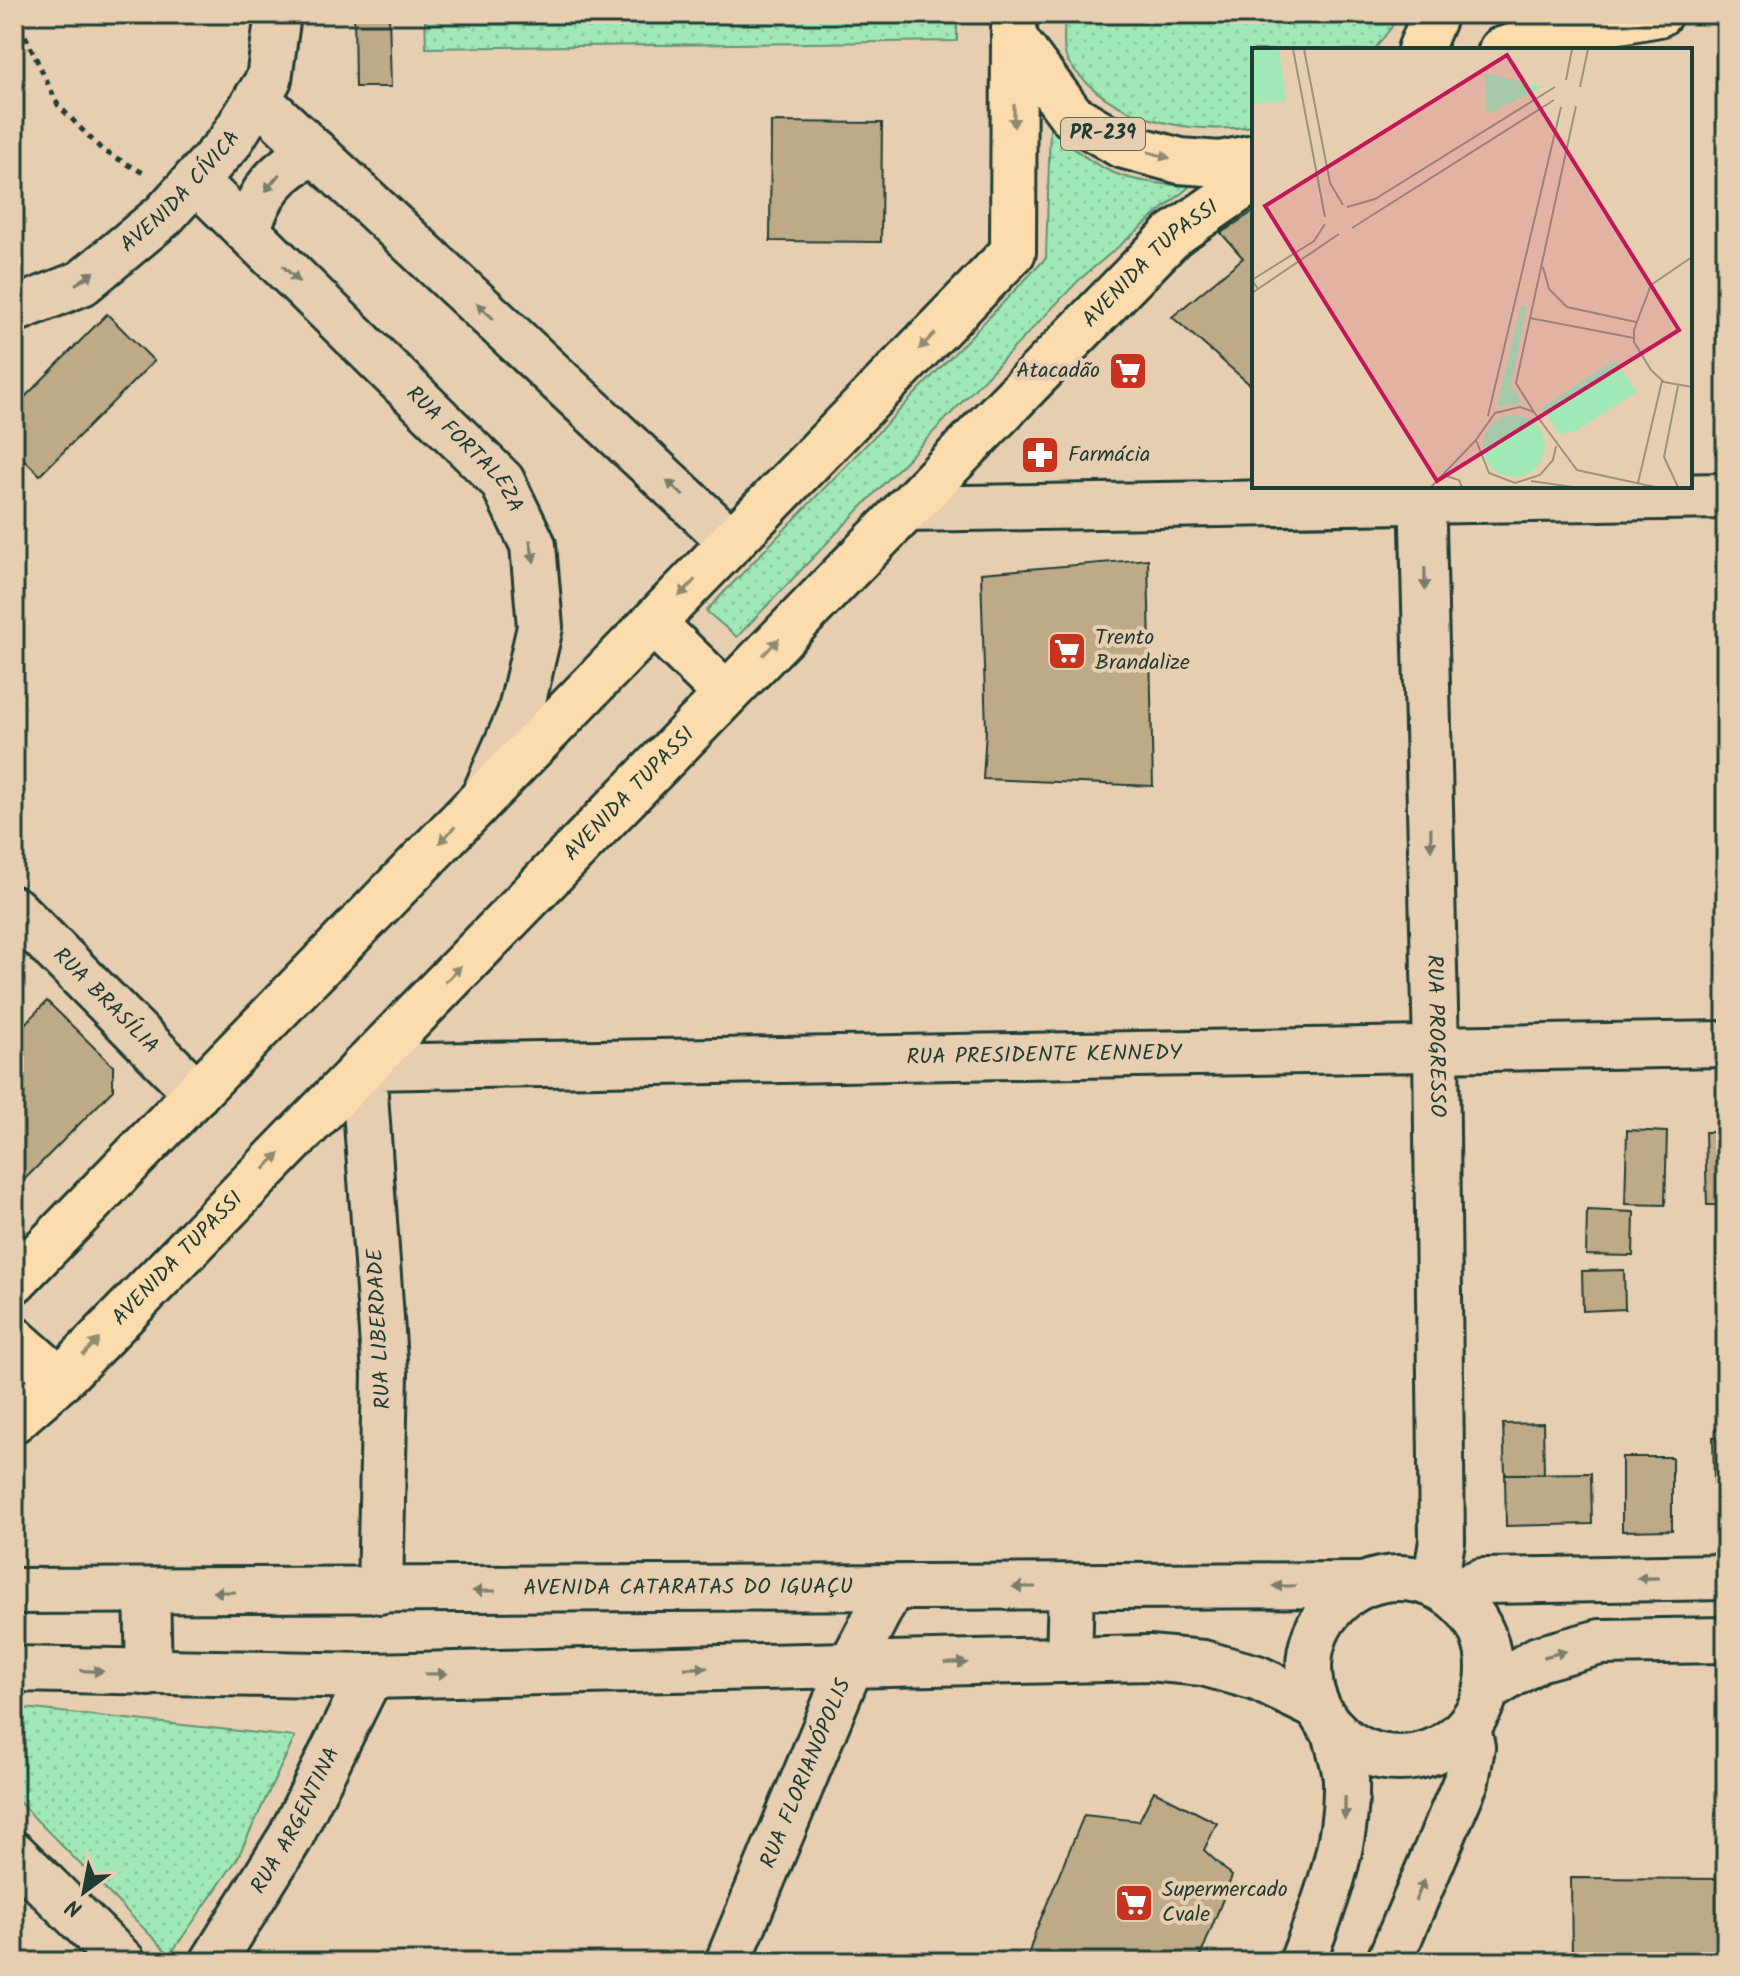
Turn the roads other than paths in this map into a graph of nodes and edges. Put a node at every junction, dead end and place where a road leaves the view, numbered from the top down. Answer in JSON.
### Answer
{"nodes":[{"id":1,"x":278,"y":14,"type":"edge"},
{"id":2,"x":1435,"y":14,"type":"edge"},
{"id":3,"x":1659,"y":14,"type":"edge"},
{"id":4,"x":1014,"y":26,"type":"edge"},
{"id":5,"x":1421,"y":48,"type":"edge"},
{"id":6,"x":1508,"y":48,"type":"edge"},
{"id":7,"x":257,"y":98,"type":"junction"},
{"id":8,"x":315,"y":152,"type":"junction"},
{"id":9,"x":1252,"y":157,"type":"edge"},
{"id":10,"x":195,"y":180,"type":"junction"},
{"id":11,"x":1252,"y":180,"type":"edge"},
{"id":12,"x":247,"y":231,"type":"junction"},
{"id":13,"x":14,"y":310,"type":"edge"},
{"id":14,"x":1422,"y":494,"type":"edge"},
{"id":15,"x":1726,"y":496,"type":"edge"},
{"id":16,"x":906,"y":509,"type":"junction"},
{"id":17,"x":732,"y":542,"type":"junction"},
{"id":18,"x":653,"y":623,"type":"junction"},
{"id":19,"x":726,"y":694,"type":"junction"},
{"id":20,"x":482,"y":798,"type":"junction"},
{"id":21,"x":14,"y":909,"type":"edge"},
{"id":22,"x":1726,"y":1044,"type":"edge"},
{"id":23,"x":1436,"y":1049,"type":"junction"},
{"id":24,"x":363,"y":1067,"type":"junction"},
{"id":25,"x":197,"y":1093,"type":"junction"},
{"id":26,"x":14,"y":1281,"type":"edge"},
{"id":27,"x":14,"y":1339,"type":"edge"},
{"id":28,"x":60,"y":1380,"type":"junction"},
{"id":29,"x":14,"y":1420,"type":"edge"},
{"id":30,"x":1726,"y":1577,"type":"edge"},
{"id":31,"x":1362,"y":1585,"type":"junction"},
{"id":32,"x":1071,"y":1587,"type":"junction"},
{"id":33,"x":891,"y":1588,"type":"junction"},
{"id":34,"x":1442,"y":1589,"type":"junction"},
{"id":35,"x":14,"y":1591,"type":"edge"},
{"id":36,"x":380,"y":1591,"type":"junction"},
{"id":37,"x":147,"y":1592,"type":"junction"},
{"id":38,"x":1726,"y":1640,"type":"edge"},
{"id":39,"x":1069,"y":1660,"type":"junction"},
{"id":40,"x":851,"y":1665,"type":"junction"},
{"id":41,"x":14,"y":1669,"type":"edge"},
{"id":42,"x":149,"y":1673,"type":"junction"},
{"id":43,"x":370,"y":1676,"type":"junction"},
{"id":44,"x":1477,"y":1709,"type":"junction"},
{"id":45,"x":1326,"y":1719,"type":"junction"},
{"id":46,"x":14,"y":1854,"type":"edge"},
{"id":47,"x":1305,"y":1961,"type":"edge"},
{"id":48,"x":123,"y":1962,"type":"edge"},
{"id":49,"x":213,"y":1962,"type":"edge"},
{"id":50,"x":728,"y":1962,"type":"edge"},
{"id":51,"x":1389,"y":1962,"type":"edge"}],
"edges":[{"from":1,"to":7,"type":"street","name":"AVENIDA CÍVICA"},
{"from":2,"to":5,"type":"main road"},
{"from":3,"to":6,"type":"main road"},
{"from":4,"to":9,"type":"main road","number":"PR-239","one_way":true},
{"from":4,"to":17,"type":"main road","one_way":true},
{"from":7,"to":8,"type":"street"},
{"from":7,"to":10,"type":"street","name":"AVENIDA CÍVICA"},
{"from":8,"to":12,"type":"street","one_way":true},
{"from":17,"to":8,"type":"street","one_way":true},
{"from":10,"to":12,"type":"street","name":"RUA FORTALEZA"},
{"from":13,"to":10,"type":"street","name":"AVENIDA CÍVICA","one_way":true},
{"from":11,"to":16,"type":"main road","name":"AVENIDA TUPASSI"},
{"from":12,"to":20,"type":"street","name":"RUA FORTALEZA","one_way":true},
{"from":14,"to":15,"type":"street"},
{"from":14,"to":16,"type":"street"},
{"from":14,"to":23,"type":"street","name":"RUA PROGRESSO","one_way":true},
{"from":19,"to":16,"type":"main road","name":"AVENIDA TUPASSI","one_way":true},
{"from":17,"to":18,"type":"main road","one_way":true},
{"from":18,"to":19,"type":"main road"},
{"from":18,"to":20,"type":"main road"},
{"from":24,"to":19,"type":"main road","name":"AVENIDA TUPASSI","one_way":true},
{"from":20,"to":25,"type":"main road","one_way":true},
{"from":21,"to":25,"type":"street","name":"RUA BRASÍLIA"},
{"from":22,"to":23,"type":"street","name":"RUA PRESIDENTE KENNEDY"},
{"from":23,"to":24,"type":"street","name":"RUA PRESIDENTE KENNEDY"},
{"from":23,"to":34,"type":"street","name":"RUA PROGRESSO"},
{"from":28,"to":24,"type":"main road","name":"AVENIDA TUPASSI","one_way":true},
{"from":24,"to":36,"type":"street","name":"RUA LIBERDADE"},
{"from":25,"to":26,"type":"main road"},
{"from":27,"to":28,"type":"main road"},
{"from":28,"to":29,"type":"main road","name":"AVENIDA TUPASSI"},
{"from":30,"to":34,"type":"street","one_way":true},
{"from":31,"to":32,"type":"street","name":"AVENIDA CATARATAS DO IGUAÇU","one_way":true},
{"from":31,"to":34,"type":"street"},
{"from":31,"to":45,"type":"street"},
{"from":32,"to":33,"type":"street","name":"AVENIDA CATARATAS DO IGUAÇU","one_way":true},
{"from":32,"to":39,"type":"street"},
{"from":33,"to":36,"type":"street","name":"AVENIDA CATARATAS DO IGUAÇU","one_way":true},
{"from":33,"to":40,"type":"street","name":"RUA FLORIANÓPOLIS"},
{"from":34,"to":44,"type":"street"},
{"from":35,"to":37,"type":"street","name":"AVENIDA CATARATAS DO IGUAÇU"},
{"from":36,"to":37,"type":"street","name":"AVENIDA CATARATAS DO IGUAÇU","one_way":true},
{"from":37,"to":42,"type":"street"},
{"from":44,"to":38,"type":"street","one_way":true},
{"from":40,"to":39,"type":"street","one_way":true},
{"from":39,"to":45,"type":"street"},
{"from":43,"to":40,"type":"street","one_way":true},
{"from":40,"to":50,"type":"street","name":"RUA FLORIANÓPOLIS"},
{"from":41,"to":42,"type":"street","one_way":true},
{"from":42,"to":43,"type":"street"},
{"from":43,"to":49,"type":"street","name":"RUA ARGENTINA"},
{"from":44,"to":45,"type":"street"},
{"from":51,"to":44,"type":"street","one_way":true},
{"from":45,"to":47,"type":"street","one_way":true},
{"from":46,"to":48,"type":"street"}]}
